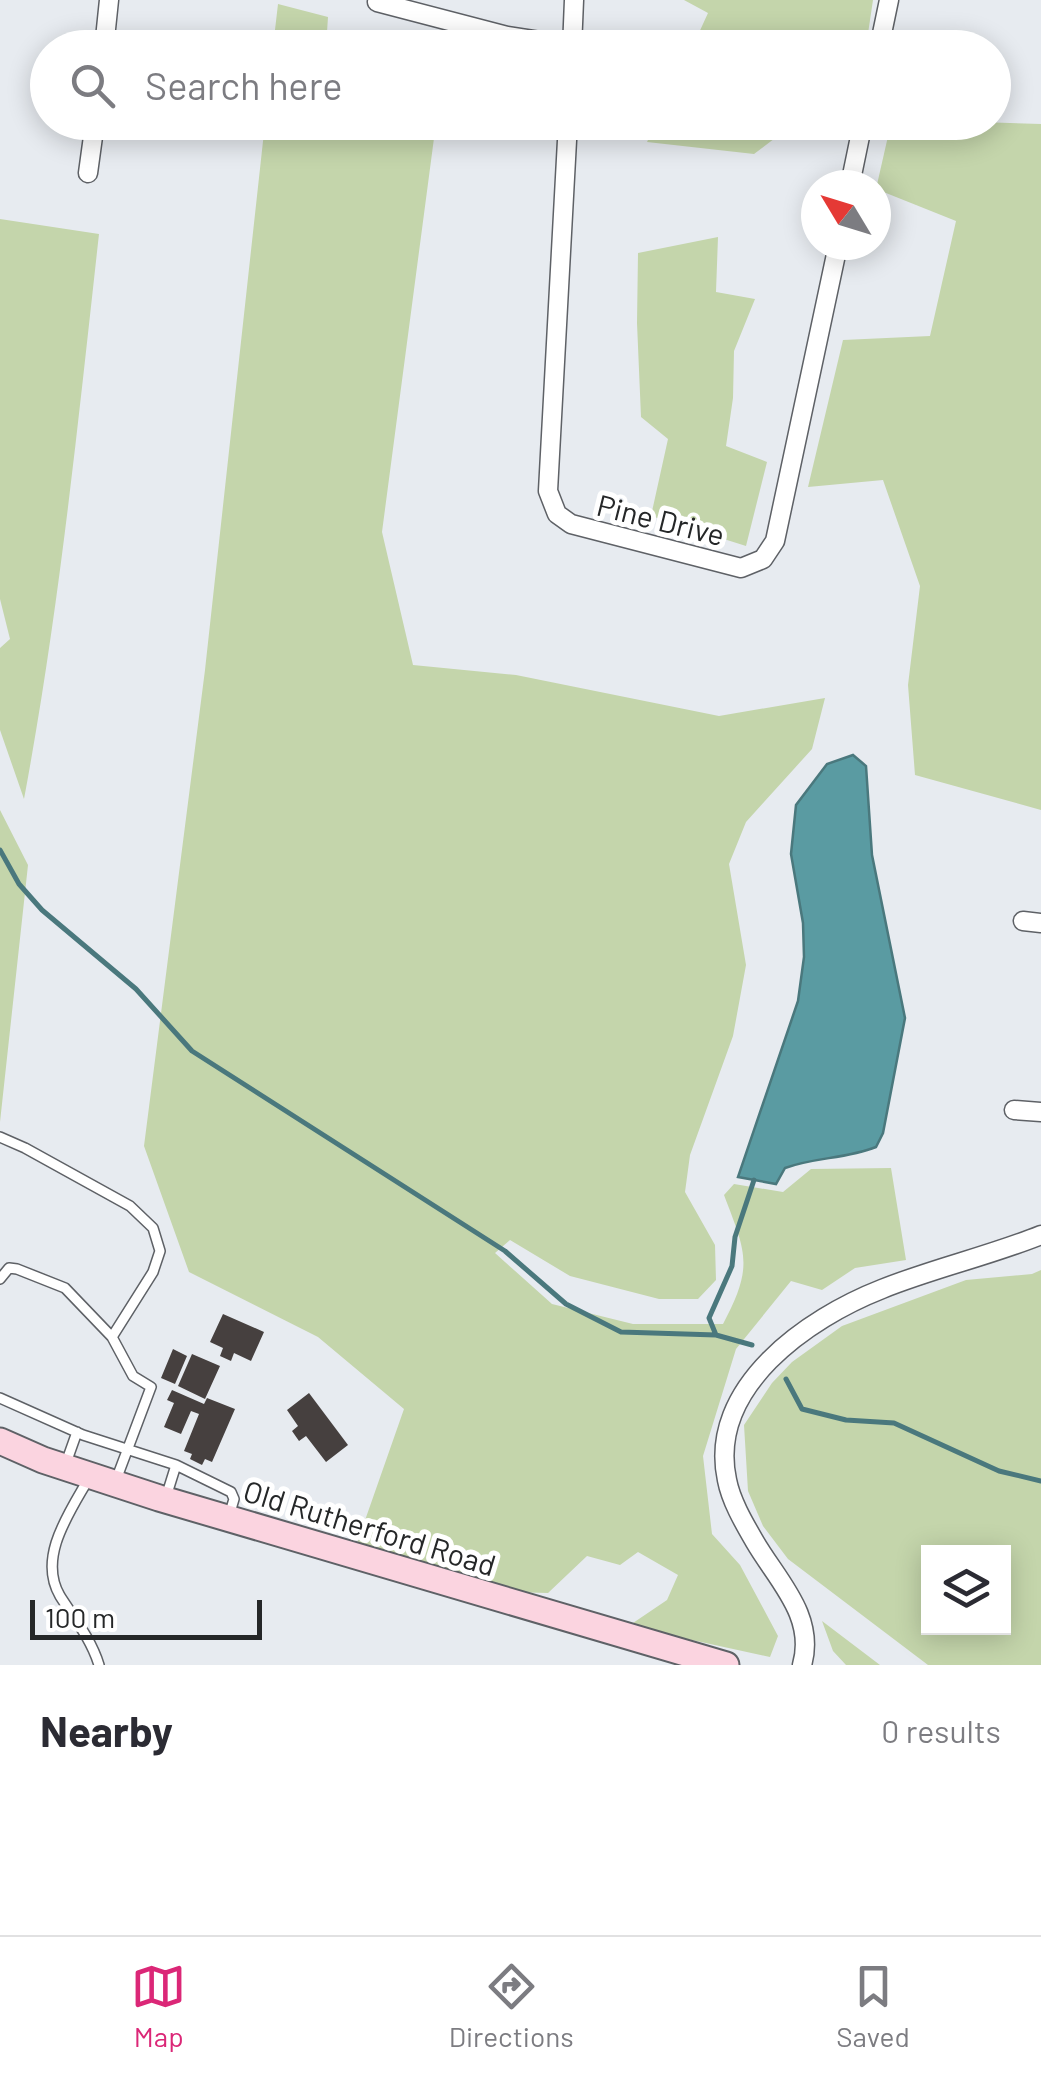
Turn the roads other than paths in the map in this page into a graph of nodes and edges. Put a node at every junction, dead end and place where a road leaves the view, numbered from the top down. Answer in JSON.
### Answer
{"nodes":[{"id":1,"x":109,"y":0,"type":"edge"},
{"id":2,"x":574,"y":0,"type":"edge"},
{"id":3,"x":889,"y":0,"type":"edge"},
{"id":4,"x":371,"y":1,"type":"edge"},
{"id":5,"x":106,"y":30,"type":"edge"},
{"id":6,"x":484,"y":30,"type":"edge"},
{"id":7,"x":573,"y":30,"type":"edge"},
{"id":8,"x":883,"y":30,"type":"edge"},
{"id":9,"x":92,"y":140,"type":"edge"},
{"id":10,"x":567,"y":140,"type":"edge"},
{"id":11,"x":859,"y":140,"type":"edge"},
{"id":12,"x":853,"y":170,"type":"edge"},
{"id":13,"x":88,"y":173,"type":"dead end"},
{"id":14,"x":835,"y":260,"type":"edge"},
{"id":15,"x":1014,"y":1110,"type":"dead end"},
{"id":16,"x":1041,"y":1112,"type":"edge"},
{"id":17,"x":0,"y":1137,"type":"edge"},
{"id":18,"x":1041,"y":1235,"type":"edge"},
{"id":19,"x":0,"y":1279,"type":"edge"},
{"id":20,"x":112,"y":1337,"type":"junction"},
{"id":21,"x":0,"y":1398,"type":"edge"},
{"id":22,"x":78,"y":1432,"type":"junction"},
{"id":23,"x":0,"y":1441,"type":"edge"},
{"id":24,"x":128,"y":1450,"type":"junction"},
{"id":25,"x":176,"y":1465,"type":"junction"},
{"id":26,"x":65,"y":1468,"type":"junction"},
{"id":27,"x":102,"y":1480,"type":"junction"},
{"id":28,"x":165,"y":1500,"type":"junction"},
{"id":29,"x":228,"y":1518,"type":"junction"},
{"id":30,"x":99,"y":1665,"type":"edge"},
{"id":31,"x":726,"y":1665,"type":"edge"},
{"id":32,"x":802,"y":1665,"type":"edge"}],
"edges":[{"from":1,"to":5,"type":"street"},
{"from":2,"to":7,"type":"street"},
{"from":3,"to":8,"type":"street"},
{"from":4,"to":6,"type":"street"},
{"from":9,"to":13,"type":"street"},
{"from":10,"to":14,"type":"street","name":"Pine Drive"},
{"from":11,"to":12,"type":"street"},
{"from":15,"to":16,"type":"street"},
{"from":17,"to":20,"type":"lane"},
{"from":18,"to":32,"type":"street"},
{"from":19,"to":20,"type":"lane"},
{"from":20,"to":24,"type":"lane"},
{"from":21,"to":22,"type":"lane"},
{"from":22,"to":24,"type":"lane"},
{"from":22,"to":26,"type":"lane"},
{"from":23,"to":26,"type":"street","name":"Old Rutherford Road"},
{"from":24,"to":25,"type":"lane"},
{"from":24,"to":27,"type":"lane"},
{"from":25,"to":28,"type":"lane"},
{"from":25,"to":29,"type":"lane"},
{"from":26,"to":27,"type":"street","name":"Old Rutherford Road"},
{"from":27,"to":28,"type":"street","name":"Old Rutherford Road"},
{"from":27,"to":30,"type":"lane"},
{"from":28,"to":29,"type":"street","name":"Old Rutherford Road"},
{"from":29,"to":31,"type":"street","name":"Old Rutherford Road"}]}
